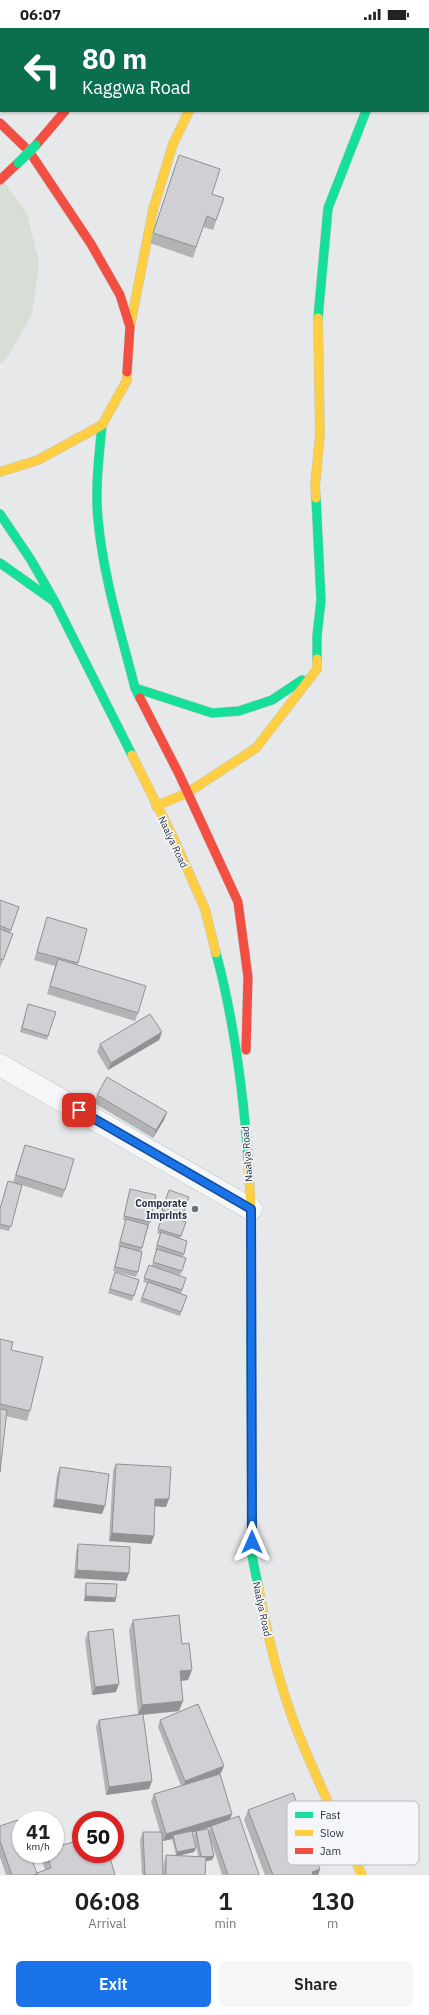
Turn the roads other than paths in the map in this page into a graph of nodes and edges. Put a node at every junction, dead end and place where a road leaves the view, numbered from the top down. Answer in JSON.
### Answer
{"nodes":[{"id":1,"x":63,"y":112,"type":"edge"},
{"id":2,"x":189,"y":112,"type":"edge"},
{"id":3,"x":366,"y":112,"type":"edge"},
{"id":4,"x":0,"y":123,"type":"edge"},
{"id":5,"x":0,"y":180,"type":"edge"},
{"id":6,"x":130,"y":327,"type":"junction"},
{"id":7,"x":102,"y":425,"type":"junction"},
{"id":8,"x":0,"y":472,"type":"edge"},
{"id":9,"x":0,"y":514,"type":"edge"},
{"id":10,"x":0,"y":563,"type":"edge"},
{"id":11,"x":55,"y":602,"type":"junction"},
{"id":12,"x":317,"y":669,"type":"junction"},
{"id":13,"x":136,"y":688,"type":"junction"},
{"id":14,"x":187,"y":793,"type":"junction"},
{"id":15,"x":156,"y":806,"type":"junction"},
{"id":16,"x":0,"y":1065,"type":"edge"},
{"id":17,"x":244,"y":1101,"type":"junction"},
{"id":18,"x":251,"y":1209,"type":"junction"},
{"id":19,"x":328,"y":1801,"type":"edge"},
{"id":20,"x":357,"y":1865,"type":"edge"},
{"id":21,"x":362,"y":1875,"type":"edge"}],
"edges":[{"from":1,"to":5,"type":"main road","bridge":true},
{"from":2,"to":6,"type":"main road"},
{"from":3,"to":12,"type":"main road"},
{"from":4,"to":6,"type":"main road"},
{"from":6,"to":7,"type":"main road"},
{"from":7,"to":8,"type":"main road"},
{"from":7,"to":13,"type":"main road"},
{"from":9,"to":11,"type":"main road","name":"Naalya Road"},
{"from":10,"to":11,"type":"main road"},
{"from":11,"to":15,"type":"main road","name":"Naalya Road"},
{"from":12,"to":13,"type":"main road"},
{"from":12,"to":14,"type":"main road"},
{"from":13,"to":14,"type":"main road"},
{"from":14,"to":15,"type":"main road"},
{"from":14,"to":17,"type":"main road"},
{"from":15,"to":17,"type":"main road","name":"Naalya Road"},
{"from":16,"to":18,"type":"street"},
{"from":17,"to":18,"type":"main road","name":"Naalya Road"},
{"from":18,"to":19,"type":"main road","name":"Naalya Road"},
{"from":20,"to":21,"type":"main road","name":"Naalya Road"}]}
